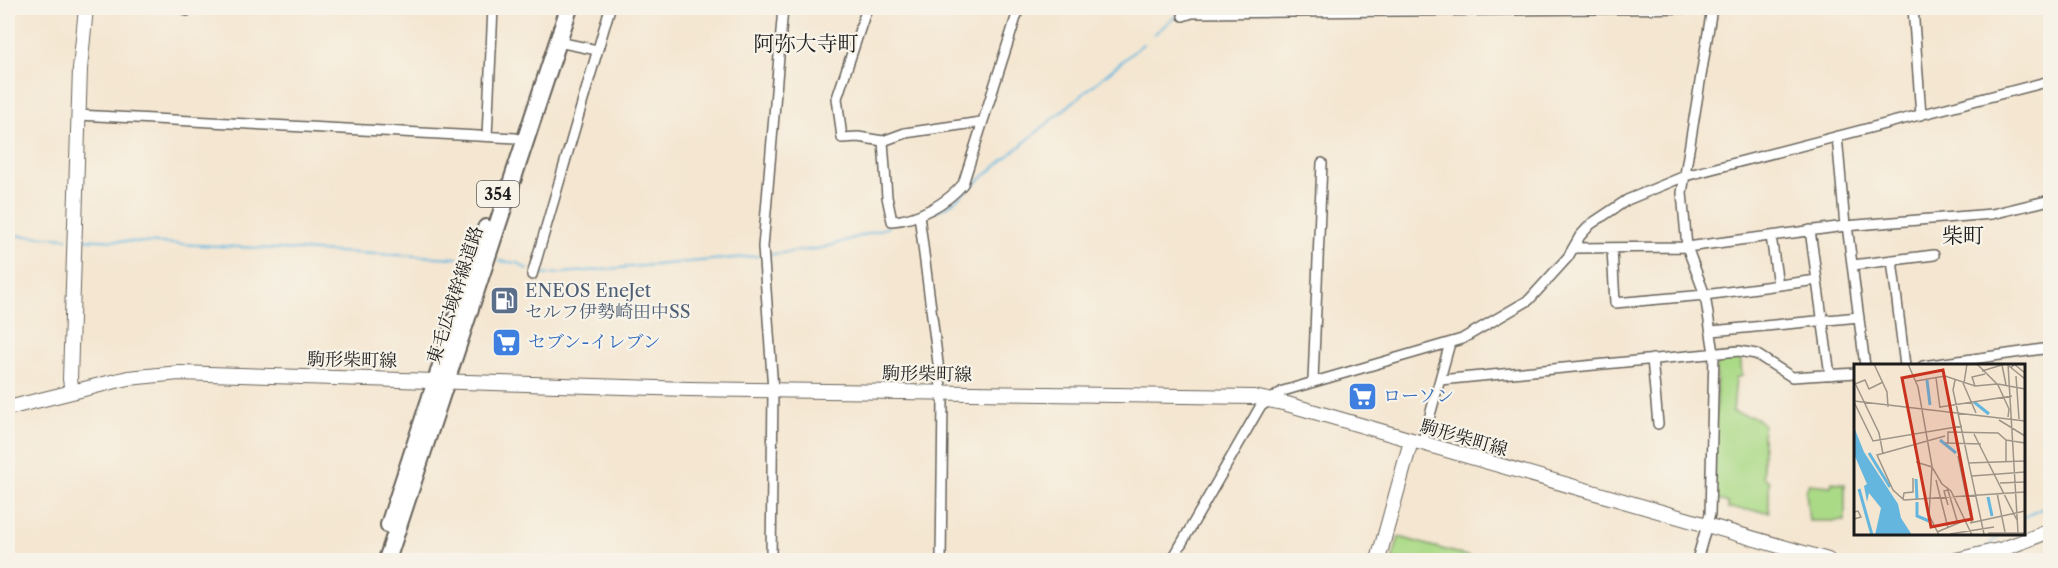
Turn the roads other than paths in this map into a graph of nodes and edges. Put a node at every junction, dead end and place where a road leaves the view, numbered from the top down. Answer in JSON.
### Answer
{"nodes":[{"id":1,"x":86,"y":8,"type":"edge"},
{"id":2,"x":493,"y":8,"type":"edge"},
{"id":3,"x":558,"y":8,"type":"edge"},
{"id":4,"x":569,"y":8,"type":"edge"},
{"id":5,"x":610,"y":8,"type":"edge"},
{"id":6,"x":783,"y":8,"type":"edge"},
{"id":7,"x":867,"y":8,"type":"edge"},
{"id":8,"x":1019,"y":8,"type":"edge"},
{"id":9,"x":1707,"y":8,"type":"edge"},
{"id":10,"x":1712,"y":8,"type":"edge"},
{"id":11,"x":1913,"y":8,"type":"edge"},
{"id":12,"x":1459,"y":9,"type":"edge"},
{"id":13,"x":1183,"y":16,"type":"dead end"},
{"id":14,"x":558,"y":42,"type":"junction"},
{"id":15,"x":597,"y":50,"type":"junction"},
{"id":16,"x":2050,"y":81,"type":"edge"},
{"id":17,"x":78,"y":115,"type":"junction"},
{"id":18,"x":1921,"y":115,"type":"junction"},
{"id":19,"x":981,"y":122,"type":"junction"},
{"id":20,"x":487,"y":136,"type":"junction"},
{"id":21,"x":1838,"y":136,"type":"junction"},
{"id":22,"x":516,"y":138,"type":"junction"},
{"id":23,"x":883,"y":141,"type":"junction"},
{"id":24,"x":1322,"y":163,"type":"dead end"},
{"id":25,"x":1685,"y":176,"type":"junction"},
{"id":26,"x":2050,"y":200,"type":"edge"},
{"id":27,"x":919,"y":215,"type":"junction"},
{"id":28,"x":1846,"y":226,"type":"junction"},
{"id":29,"x":1810,"y":230,"type":"junction"},
{"id":30,"x":1771,"y":236,"type":"junction"},
{"id":31,"x":1687,"y":247,"type":"junction"},
{"id":32,"x":1574,"y":248,"type":"junction"},
{"id":33,"x":1612,"y":249,"type":"junction"},
{"id":34,"x":1934,"y":255,"type":"dead end"},
{"id":35,"x":1892,"y":260,"type":"junction"},
{"id":36,"x":1853,"y":265,"type":"junction"},
{"id":37,"x":532,"y":275,"type":"dead end"},
{"id":38,"x":1817,"y":280,"type":"junction"},
{"id":39,"x":1778,"y":285,"type":"junction"},
{"id":40,"x":1705,"y":295,"type":"junction"},
{"id":41,"x":1859,"y":317,"type":"junction"},
{"id":42,"x":1822,"y":321,"type":"junction"},
{"id":43,"x":1712,"y":332,"type":"junction"},
{"id":44,"x":1450,"y":343,"type":"junction"},
{"id":45,"x":2050,"y":348,"type":"edge"},
{"id":46,"x":1714,"y":353,"type":"junction"},
{"id":47,"x":1652,"y":359,"type":"junction"},
{"id":48,"x":1865,"y":364,"type":"edge"},
{"id":49,"x":1905,"y":364,"type":"edge"},
{"id":50,"x":1937,"y":364,"type":"edge"},
{"id":51,"x":1854,"y":373,"type":"edge"},
{"id":52,"x":1830,"y":375,"type":"junction"},
{"id":53,"x":442,"y":380,"type":"junction"},
{"id":54,"x":1440,"y":380,"type":"junction"},
{"id":55,"x":1314,"y":381,"type":"junction"},
{"id":56,"x":773,"y":390,"type":"junction"},
{"id":57,"x":72,"y":392,"type":"junction"},
{"id":58,"x":942,"y":392,"type":"junction"},
{"id":59,"x":1268,"y":399,"type":"junction"},
{"id":60,"x":8,"y":408,"type":"edge"},
{"id":61,"x":1658,"y":424,"type":"dead end"},
{"id":62,"x":1416,"y":443,"type":"junction"},
{"id":63,"x":1707,"y":526,"type":"junction"},
{"id":64,"x":2050,"y":531,"type":"edge"},
{"id":65,"x":378,"y":561,"type":"edge"},
{"id":66,"x":387,"y":561,"type":"edge"},
{"id":67,"x":771,"y":561,"type":"edge"},
{"id":68,"x":941,"y":561,"type":"edge"},
{"id":69,"x":1172,"y":561,"type":"edge"},
{"id":70,"x":1378,"y":561,"type":"edge"},
{"id":71,"x":1384,"y":561,"type":"edge"},
{"id":72,"x":1697,"y":561,"type":"edge"},
{"id":73,"x":1828,"y":561,"type":"edge"},
{"id":74,"x":1956,"y":561,"type":"edge"}],
"edges":[{"from":1,"to":17,"type":"main road"},
{"from":2,"to":20,"type":"street"},
{"from":3,"to":22,"type":"highway","name":"東毛広域幹線道路","number":"354"},
{"from":4,"to":14,"type":"highway","name":"東毛広域幹線道路","number":"354"},
{"from":5,"to":15,"type":"street"},
{"from":6,"to":56,"type":"street"},
{"from":7,"to":23,"type":"street"},
{"from":8,"to":19,"type":"street"},
{"from":9,"to":12,"type":"street"},
{"from":10,"to":25,"type":"street"},
{"from":11,"to":18,"type":"street"},
{"from":12,"to":13,"type":"street"},
{"from":14,"to":15,"type":"street"},
{"from":14,"to":53,"type":"highway","name":"東毛広域幹線道路","number":"354"},
{"from":15,"to":37,"type":"street"},
{"from":16,"to":18,"type":"street"},
{"from":17,"to":20,"type":"street"},
{"from":17,"to":57,"type":"main road"},
{"from":18,"to":21,"type":"street"},
{"from":19,"to":23,"type":"street"},
{"from":19,"to":27,"type":"street"},
{"from":20,"to":22,"type":"street"},
{"from":21,"to":25,"type":"street"},
{"from":21,"to":28,"type":"street"},
{"from":22,"to":53,"type":"highway","name":"東毛広域幹線道路","number":"354"},
{"from":23,"to":27,"type":"street"},
{"from":24,"to":55,"type":"street"},
{"from":25,"to":31,"type":"street"},
{"from":25,"to":32,"type":"street"},
{"from":26,"to":28,"type":"street"},
{"from":27,"to":58,"type":"street"},
{"from":28,"to":29,"type":"street"},
{"from":28,"to":36,"type":"street"},
{"from":29,"to":30,"type":"street"},
{"from":29,"to":38,"type":"street"},
{"from":30,"to":31,"type":"street"},
{"from":30,"to":39,"type":"street"},
{"from":31,"to":33,"type":"street"},
{"from":31,"to":40,"type":"street"},
{"from":32,"to":33,"type":"street"},
{"from":32,"to":44,"type":"street"},
{"from":33,"to":40,"type":"street"},
{"from":34,"to":35,"type":"street"},
{"from":35,"to":36,"type":"street"},
{"from":35,"to":49,"type":"street"},
{"from":36,"to":41,"type":"street"},
{"from":38,"to":39,"type":"street"},
{"from":38,"to":42,"type":"street"},
{"from":39,"to":40,"type":"street"},
{"from":40,"to":43,"type":"street"},
{"from":41,"to":42,"type":"street"},
{"from":41,"to":48,"type":"street"},
{"from":42,"to":43,"type":"street"},
{"from":42,"to":52,"type":"street"},
{"from":43,"to":46,"type":"street"},
{"from":44,"to":54,"type":"street"},
{"from":44,"to":55,"type":"street"},
{"from":45,"to":50,"type":"street"},
{"from":46,"to":47,"type":"street"},
{"from":46,"to":52,"type":"street"},
{"from":46,"to":63,"type":"street"},
{"from":47,"to":54,"type":"street"},
{"from":47,"to":61,"type":"street"},
{"from":51,"to":52,"type":"street"},
{"from":53,"to":56,"type":"main road","name":"駒形柴町線"},
{"from":53,"to":57,"type":"main road","name":"駒形柴町線"},
{"from":53,"to":65,"type":"highway","name":"東毛広域幹線道路","number":"354"},
{"from":53,"to":66,"type":"highway","name":"東毛広域幹線道路","number":"354"},
{"from":54,"to":62,"type":"street"},
{"from":55,"to":59,"type":"street"},
{"from":56,"to":58,"type":"main road","name":"駒形柴町線"},
{"from":56,"to":67,"type":"street"},
{"from":57,"to":60,"type":"main road","name":"駒形柴町線"},
{"from":58,"to":59,"type":"main road","name":"駒形柴町線"},
{"from":58,"to":68,"type":"street"},
{"from":59,"to":62,"type":"main road","name":"駒形柴町線"},
{"from":59,"to":69,"type":"street"},
{"from":62,"to":63,"type":"main road","name":"駒形柴町線"},
{"from":62,"to":70,"type":"main road"},
{"from":62,"to":71,"type":"main road"},
{"from":63,"to":72,"type":"street"},
{"from":63,"to":73,"type":"main road","name":"駒形柴町線"},
{"from":64,"to":74,"type":"main road"}]}
